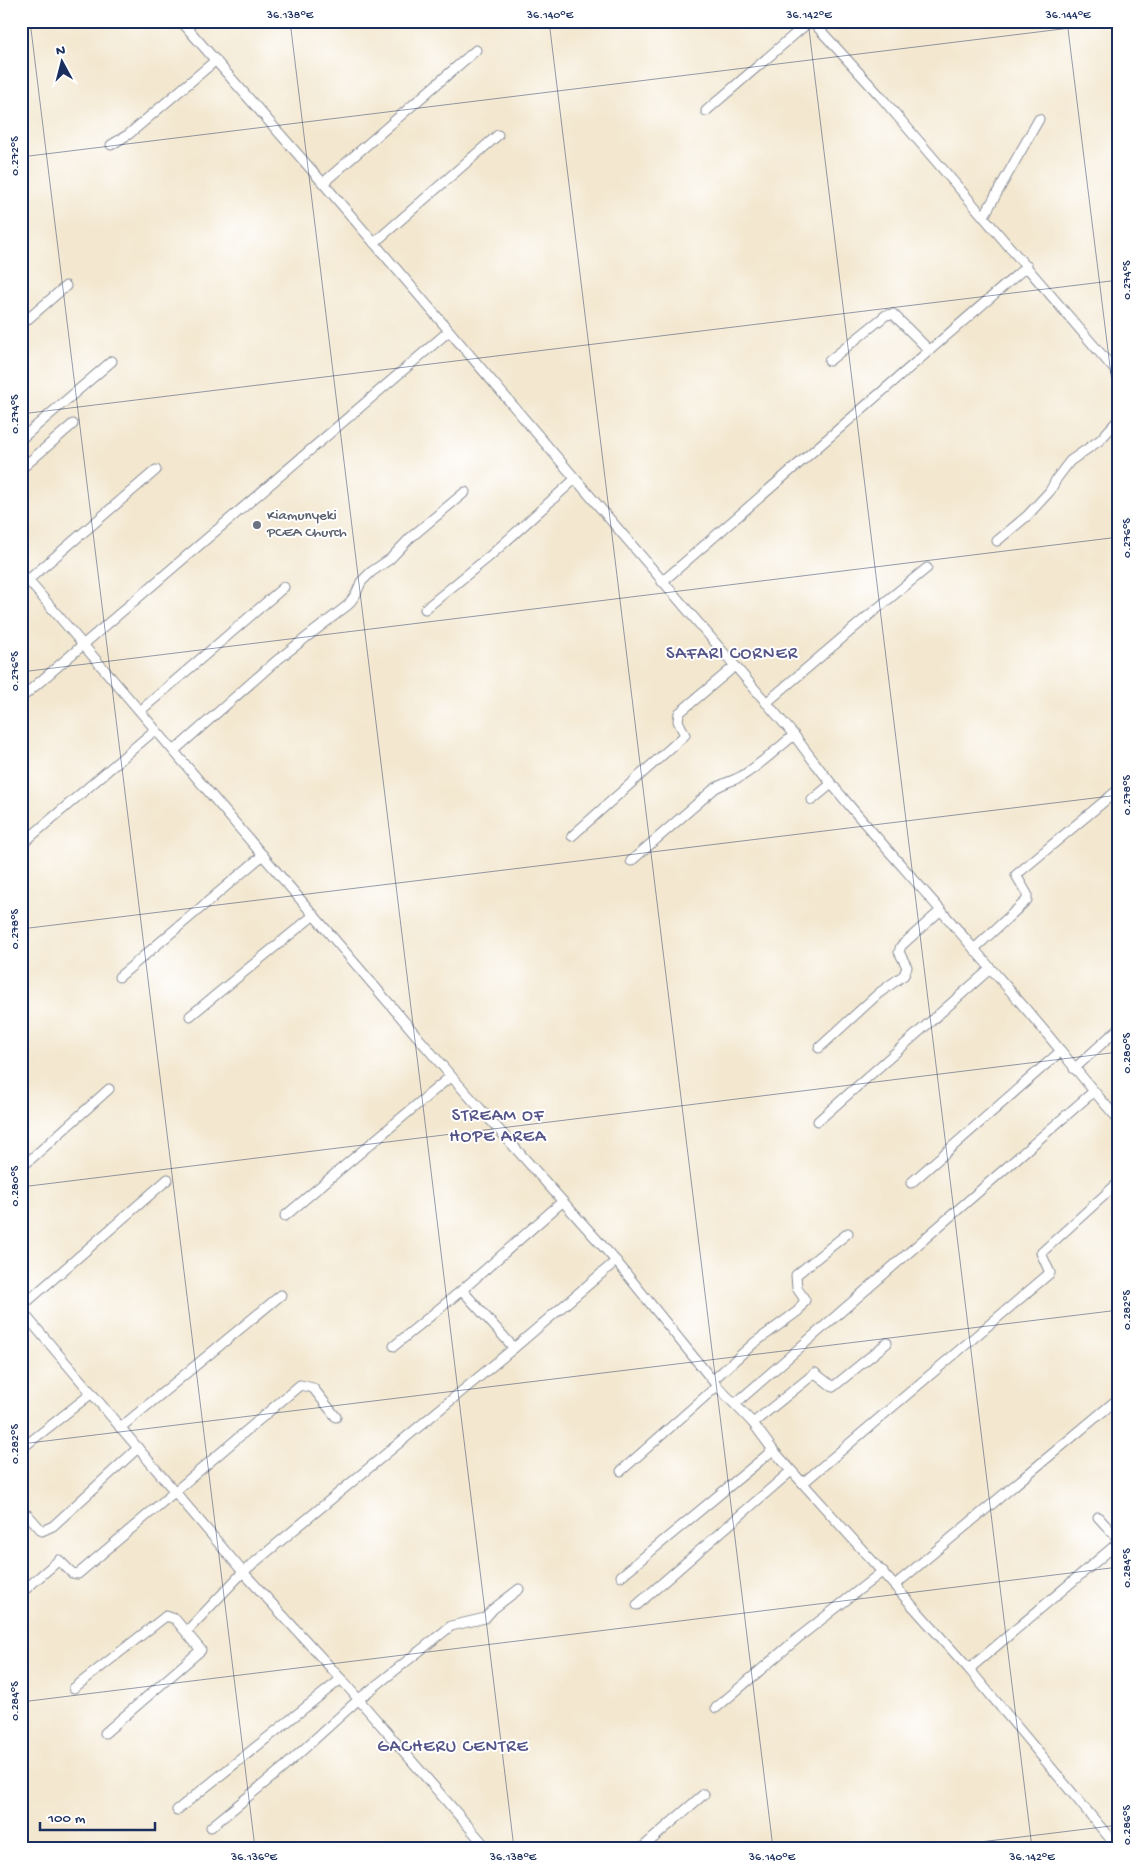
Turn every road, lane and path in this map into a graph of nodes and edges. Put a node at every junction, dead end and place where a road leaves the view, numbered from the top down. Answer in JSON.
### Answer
{"nodes":[{"id":1,"x":181,"y":21,"type":"edge"},
{"id":2,"x":811,"y":21,"type":"edge"},
{"id":3,"x":476,"y":50,"type":"dead end"},
{"id":4,"x":216,"y":60,"type":"junction"},
{"id":5,"x":706,"y":112,"type":"dead end"},
{"id":6,"x":1039,"y":119,"type":"dead end"},
{"id":7,"x":498,"y":135,"type":"dead end"},
{"id":8,"x":111,"y":144,"type":"dead end"},
{"id":9,"x":323,"y":183,"type":"junction"},
{"id":10,"x":984,"y":216,"type":"junction"},
{"id":11,"x":374,"y":243,"type":"junction"},
{"id":12,"x":1027,"y":266,"type":"junction"},
{"id":13,"x":66,"y":286,"type":"dead end"},
{"id":14,"x":21,"y":325,"type":"edge"},
{"id":15,"x":449,"y":331,"type":"junction"},
{"id":16,"x":929,"y":350,"type":"junction"},
{"id":17,"x":112,"y":361,"type":"dead end"},
{"id":18,"x":829,"y":361,"type":"dead end"},
{"id":19,"x":1119,"y":375,"type":"edge"},
{"id":20,"x":1119,"y":419,"type":"edge"},
{"id":21,"x":73,"y":424,"type":"dead end"},
{"id":22,"x":21,"y":439,"type":"edge"},
{"id":23,"x":21,"y":469,"type":"edge"},
{"id":24,"x":156,"y":470,"type":"dead end"},
{"id":25,"x":575,"y":479,"type":"junction"},
{"id":26,"x":465,"y":492,"type":"dead end"},
{"id":27,"x":997,"y":541,"type":"dead end"},
{"id":28,"x":927,"y":568,"type":"dead end"},
{"id":29,"x":21,"y":572,"type":"edge"},
{"id":30,"x":28,"y":580,"type":"junction"},
{"id":31,"x":662,"y":582,"type":"junction"},
{"id":32,"x":284,"y":587,"type":"dead end"},
{"id":33,"x":425,"y":609,"type":"dead end"},
{"id":34,"x":83,"y":644,"type":"junction"},
{"id":35,"x":735,"y":666,"type":"junction"},
{"id":36,"x":21,"y":698,"type":"edge"},
{"id":37,"x":766,"y":703,"type":"junction"},
{"id":38,"x":140,"y":711,"type":"junction"},
{"id":39,"x":155,"y":730,"type":"junction"},
{"id":40,"x":794,"y":734,"type":"junction"},
{"id":41,"x":174,"y":751,"type":"junction"},
{"id":42,"x":830,"y":784,"type":"junction"},
{"id":43,"x":1119,"y":789,"type":"edge"},
{"id":44,"x":812,"y":800,"type":"dead end"},
{"id":45,"x":572,"y":836,"type":"dead end"},
{"id":46,"x":21,"y":845,"type":"edge"},
{"id":47,"x":263,"y":855,"type":"junction"},
{"id":48,"x":631,"y":861,"type":"dead end"},
{"id":49,"x":940,"y":911,"type":"junction"},
{"id":50,"x":314,"y":915,"type":"junction"},
{"id":51,"x":974,"y":949,"type":"junction"},
{"id":52,"x":990,"y":968,"type":"junction"},
{"id":53,"x":119,"y":976,"type":"dead end"},
{"id":54,"x":190,"y":1016,"type":"dead end"},
{"id":55,"x":1119,"y":1028,"type":"edge"},
{"id":56,"x":819,"y":1048,"type":"dead end"},
{"id":57,"x":1061,"y":1051,"type":"junction"},
{"id":58,"x":1074,"y":1069,"type":"junction"},
{"id":59,"x":451,"y":1076,"type":"junction"},
{"id":60,"x":109,"y":1089,"type":"dead end"},
{"id":61,"x":1093,"y":1092,"type":"junction"},
{"id":62,"x":1119,"y":1120,"type":"edge"},
{"id":63,"x":818,"y":1121,"type":"dead end"},
{"id":64,"x":21,"y":1168,"type":"edge"},
{"id":65,"x":168,"y":1179,"type":"dead end"},
{"id":66,"x":1119,"y":1182,"type":"edge"},
{"id":67,"x":912,"y":1183,"type":"dead end"},
{"id":68,"x":562,"y":1202,"type":"junction"},
{"id":69,"x":285,"y":1216,"type":"dead end"},
{"id":70,"x":848,"y":1233,"type":"dead end"},
{"id":71,"x":616,"y":1261,"type":"junction"},
{"id":72,"x":462,"y":1290,"type":"junction"},
{"id":73,"x":281,"y":1295,"type":"dead end"},
{"id":74,"x":21,"y":1309,"type":"edge"},
{"id":75,"x":887,"y":1344,"type":"dead end"},
{"id":76,"x":394,"y":1346,"type":"dead end"},
{"id":77,"x":514,"y":1348,"type":"junction"},
{"id":78,"x":715,"y":1383,"type":"junction"},
{"id":79,"x":92,"y":1393,"type":"junction"},
{"id":80,"x":1119,"y":1398,"type":"edge"},
{"id":81,"x":735,"y":1404,"type":"junction"},
{"id":82,"x":336,"y":1417,"type":"dead end"},
{"id":83,"x":753,"y":1423,"type":"junction"},
{"id":84,"x":120,"y":1428,"type":"junction"},
{"id":85,"x":138,"y":1448,"type":"junction"},
{"id":86,"x":21,"y":1449,"type":"edge"},
{"id":87,"x":773,"y":1450,"type":"junction"},
{"id":88,"x":621,"y":1471,"type":"dead end"},
{"id":89,"x":792,"y":1471,"type":"junction"},
{"id":90,"x":803,"y":1483,"type":"junction"},
{"id":91,"x":176,"y":1492,"type":"junction"},
{"id":92,"x":1098,"y":1517,"type":"dead end"},
{"id":93,"x":21,"y":1521,"type":"edge"},
{"id":94,"x":1119,"y":1541,"type":"edge"},
{"id":95,"x":883,"y":1571,"type":"junction"},
{"id":96,"x":243,"y":1572,"type":"junction"},
{"id":97,"x":621,"y":1576,"type":"dead end"},
{"id":98,"x":895,"y":1585,"type":"junction"},
{"id":99,"x":519,"y":1589,"type":"dead end"},
{"id":100,"x":21,"y":1593,"type":"edge"},
{"id":101,"x":637,"y":1606,"type":"dead end"},
{"id":102,"x":187,"y":1631,"type":"junction"},
{"id":103,"x":969,"y":1669,"type":"junction"},
{"id":104,"x":341,"y":1678,"type":"junction"},
{"id":105,"x":74,"y":1688,"type":"dead end"},
{"id":106,"x":359,"y":1700,"type":"junction"},
{"id":107,"x":716,"y":1708,"type":"dead end"},
{"id":108,"x":105,"y":1733,"type":"dead end"},
{"id":109,"x":704,"y":1794,"type":"dead end"},
{"id":110,"x":177,"y":1810,"type":"dead end"},
{"id":111,"x":211,"y":1827,"type":"dead end"},
{"id":112,"x":487,"y":1848,"type":"edge"},
{"id":113,"x":642,"y":1848,"type":"edge"},
{"id":114,"x":1118,"y":1848,"type":"edge"}],
"edges":[{"from":1,"to":4,"type":"street"},
{"from":2,"to":5,"type":"street"},
{"from":2,"to":10,"type":"street"},
{"from":3,"to":9,"type":"street"},
{"from":4,"to":8,"type":"street"},
{"from":4,"to":9,"type":"street"},
{"from":6,"to":10,"type":"street"},
{"from":7,"to":11,"type":"street"},
{"from":9,"to":11,"type":"street"},
{"from":10,"to":12,"type":"street"},
{"from":11,"to":15,"type":"street"},
{"from":12,"to":16,"type":"street"},
{"from":12,"to":19,"type":"street"},
{"from":13,"to":14,"type":"street"},
{"from":15,"to":25,"type":"street"},
{"from":15,"to":34,"type":"street"},
{"from":16,"to":18,"type":"street"},
{"from":16,"to":31,"type":"street"},
{"from":17,"to":22,"type":"street"},
{"from":20,"to":27,"type":"street"},
{"from":21,"to":23,"type":"street"},
{"from":24,"to":30,"type":"street"},
{"from":25,"to":31,"type":"street"},
{"from":25,"to":33,"type":"street"},
{"from":26,"to":41,"type":"street"},
{"from":28,"to":37,"type":"street"},
{"from":29,"to":30,"type":"street"},
{"from":30,"to":34,"type":"street"},
{"from":31,"to":35,"type":"street"},
{"from":32,"to":38,"type":"street"},
{"from":34,"to":36,"type":"street"},
{"from":34,"to":38,"type":"street"},
{"from":35,"to":37,"type":"street"},
{"from":35,"to":45,"type":"street"},
{"from":37,"to":40,"type":"street"},
{"from":38,"to":39,"type":"street"},
{"from":39,"to":41,"type":"street"},
{"from":39,"to":46,"type":"street"},
{"from":40,"to":42,"type":"street"},
{"from":40,"to":48,"type":"street"},
{"from":41,"to":47,"type":"street"},
{"from":42,"to":44,"type":"street"},
{"from":42,"to":49,"type":"street"},
{"from":43,"to":51,"type":"street"},
{"from":47,"to":50,"type":"street"},
{"from":47,"to":53,"type":"street"},
{"from":49,"to":51,"type":"street"},
{"from":49,"to":56,"type":"street"},
{"from":50,"to":54,"type":"street"},
{"from":50,"to":59,"type":"street"},
{"from":51,"to":52,"type":"street"},
{"from":52,"to":57,"type":"street"},
{"from":52,"to":63,"type":"street"},
{"from":55,"to":58,"type":"street"},
{"from":57,"to":58,"type":"street"},
{"from":57,"to":67,"type":"street"},
{"from":58,"to":61,"type":"street"},
{"from":59,"to":68,"type":"street"},
{"from":59,"to":69,"type":"street"},
{"from":60,"to":64,"type":"street"},
{"from":61,"to":62,"type":"street"},
{"from":61,"to":81,"type":"street"},
{"from":65,"to":74,"type":"street"},
{"from":66,"to":90,"type":"street"},
{"from":68,"to":71,"type":"street"},
{"from":68,"to":72,"type":"street"},
{"from":70,"to":78,"type":"street"},
{"from":71,"to":77,"type":"street"},
{"from":71,"to":78,"type":"street"},
{"from":72,"to":76,"type":"street"},
{"from":72,"to":77,"type":"street"},
{"from":73,"to":84,"type":"street"},
{"from":74,"to":79,"type":"street"},
{"from":75,"to":83,"type":"street"},
{"from":77,"to":96,"type":"street"},
{"from":78,"to":81,"type":"street"},
{"from":78,"to":88,"type":"street"},
{"from":79,"to":84,"type":"street"},
{"from":79,"to":86,"type":"street"},
{"from":80,"to":98,"type":"street"},
{"from":81,"to":83,"type":"street"},
{"from":82,"to":91,"type":"street"},
{"from":83,"to":87,"type":"street"},
{"from":84,"to":85,"type":"street"},
{"from":85,"to":91,"type":"street"},
{"from":85,"to":93,"type":"street"},
{"from":87,"to":89,"type":"street"},
{"from":87,"to":97,"type":"street"},
{"from":89,"to":90,"type":"street"},
{"from":89,"to":101,"type":"street"},
{"from":90,"to":95,"type":"street"},
{"from":91,"to":96,"type":"street"},
{"from":91,"to":100,"type":"street"},
{"from":92,"to":94,"type":"street"},
{"from":94,"to":103,"type":"street"},
{"from":95,"to":98,"type":"street"},
{"from":95,"to":107,"type":"street"},
{"from":96,"to":102,"type":"street"},
{"from":96,"to":104,"type":"street"},
{"from":98,"to":103,"type":"street"},
{"from":99,"to":106,"type":"street"},
{"from":102,"to":105,"type":"street"},
{"from":102,"to":108,"type":"street"},
{"from":103,"to":114,"type":"street"},
{"from":104,"to":106,"type":"street"},
{"from":104,"to":110,"type":"street"},
{"from":106,"to":111,"type":"street"},
{"from":106,"to":112,"type":"street"},
{"from":109,"to":113,"type":"street"}]}
